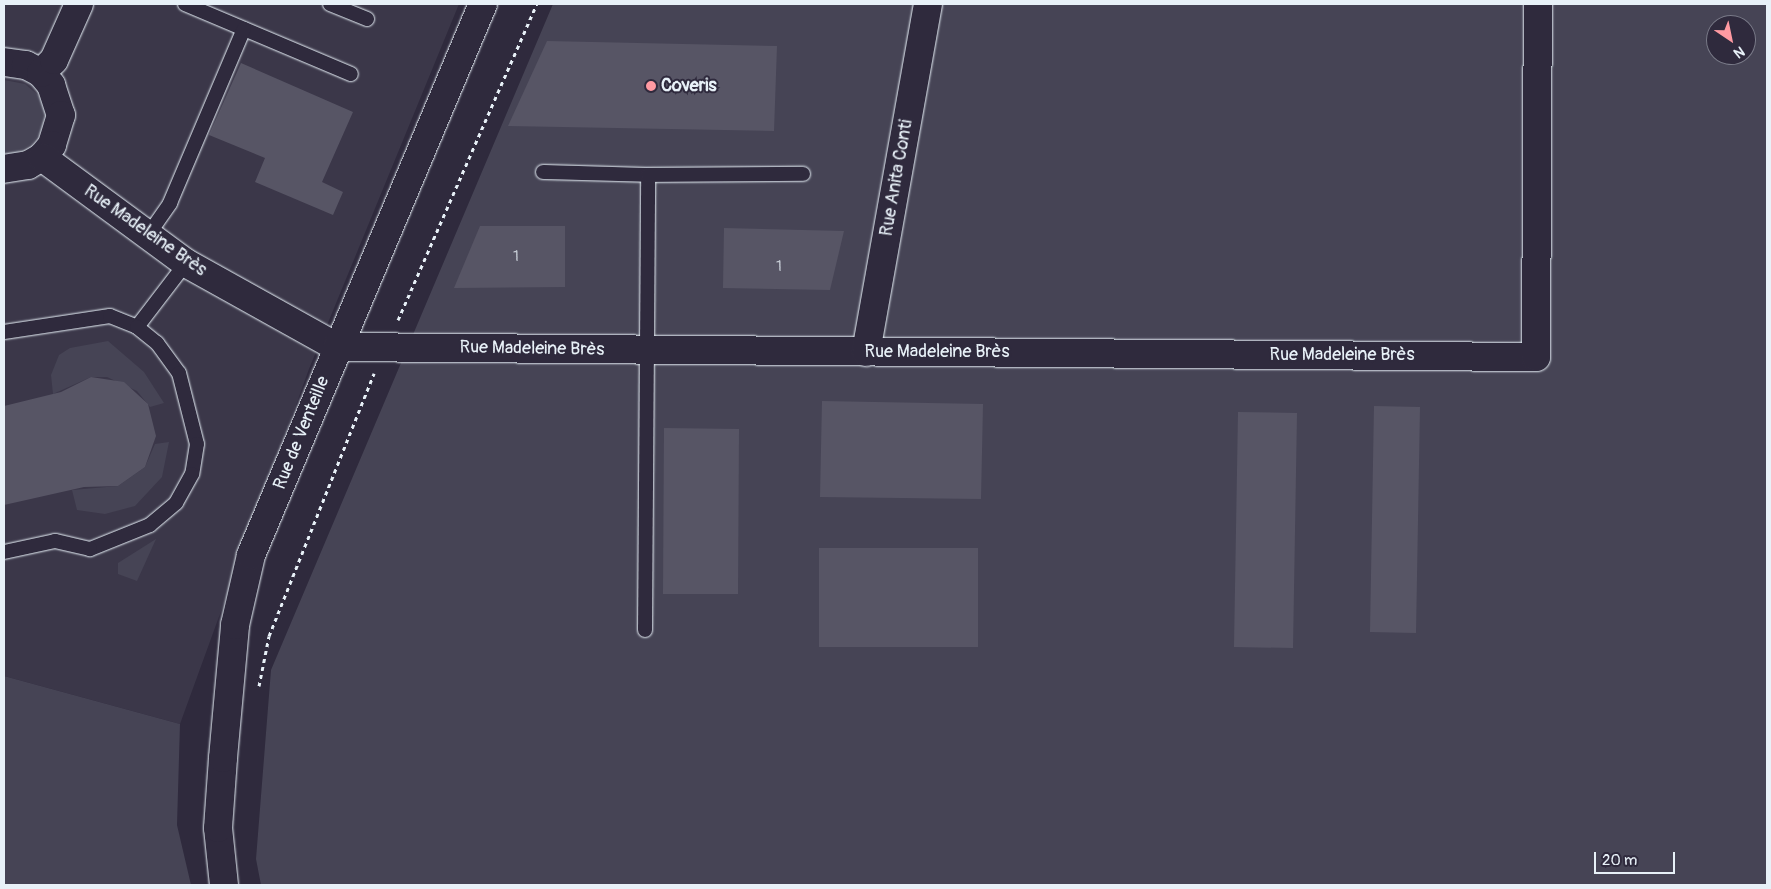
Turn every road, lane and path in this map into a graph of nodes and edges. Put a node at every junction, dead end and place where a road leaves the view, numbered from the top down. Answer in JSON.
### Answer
{"nodes":[{"id":1,"x":79,"y":4,"type":"edge"},
{"id":2,"x":185,"y":4,"type":"edge"},
{"id":3,"x":330,"y":4,"type":"edge"},
{"id":4,"x":483,"y":4,"type":"edge"},
{"id":5,"x":537,"y":4,"type":"edge"},
{"id":6,"x":928,"y":4,"type":"edge"},
{"id":7,"x":1538,"y":4,"type":"edge"},
{"id":8,"x":366,"y":19,"type":"dead end"},
{"id":9,"x":244,"y":29,"type":"junction"},
{"id":10,"x":4,"y":62,"type":"edge"},
{"id":11,"x":40,"y":73,"type":"junction"},
{"id":12,"x":351,"y":74,"type":"dead end"},
{"id":13,"x":42,"y":157,"type":"junction"},
{"id":14,"x":4,"y":169,"type":"edge"},
{"id":15,"x":543,"y":172,"type":"dead end"},
{"id":16,"x":803,"y":174,"type":"dead end"},
{"id":17,"x":648,"y":176,"type":"junction"},
{"id":18,"x":148,"y":235,"type":"junction"},
{"id":19,"x":186,"y":263,"type":"junction"},
{"id":20,"x":137,"y":327,"type":"junction"},
{"id":21,"x":4,"y":332,"type":"edge"},
{"id":22,"x":337,"y":347,"type":"junction"},
{"id":23,"x":386,"y":347,"type":"junction"},
{"id":24,"x":650,"y":351,"type":"junction"},
{"id":25,"x":866,"y":352,"type":"junction"},
{"id":26,"x":4,"y":552,"type":"edge"},
{"id":27,"x":644,"y":630,"type":"dead end"},
{"id":28,"x":258,"y":690,"type":"dead end"},
{"id":29,"x":224,"y":885,"type":"edge"}],
"edges":[{"from":1,"to":11,"type":"street"},
{"from":2,"to":9,"type":"lane"},
{"from":3,"to":8,"type":"lane"},
{"from":4,"to":22,"type":"street","name":"Rue de Venteille"},
{"from":5,"to":23,"type":"path"},
{"from":6,"to":25,"type":"street","name":"Rue Anita Conti"},
{"from":7,"to":25,"type":"street","name":"Rue Madeleine Brès"},
{"from":9,"to":12,"type":"lane"},
{"from":9,"to":18,"type":"lane"},
{"from":10,"to":11,"type":"street"},
{"from":11,"to":13,"type":"street"},
{"from":13,"to":14,"type":"street"},
{"from":13,"to":18,"type":"street","name":"Rue Madeleine Brès"},
{"from":15,"to":17,"type":"lane"},
{"from":16,"to":17,"type":"lane"},
{"from":17,"to":24,"type":"lane"},
{"from":18,"to":19,"type":"street","name":"Rue Madeleine Brès"},
{"from":19,"to":20,"type":"lane"},
{"from":19,"to":22,"type":"street","name":"Rue Madeleine Brès"},
{"from":20,"to":21,"type":"lane"},
{"from":20,"to":26,"type":"lane"},
{"from":22,"to":23,"type":"street","name":"Rue Madeleine Brès"},
{"from":22,"to":29,"type":"street","name":"Rue de Venteille"},
{"from":23,"to":24,"type":"street","name":"Rue Madeleine Brès"},
{"from":23,"to":28,"type":"path"},
{"from":24,"to":25,"type":"street","name":"Rue Madeleine Brès"},
{"from":24,"to":27,"type":"lane"}]}
